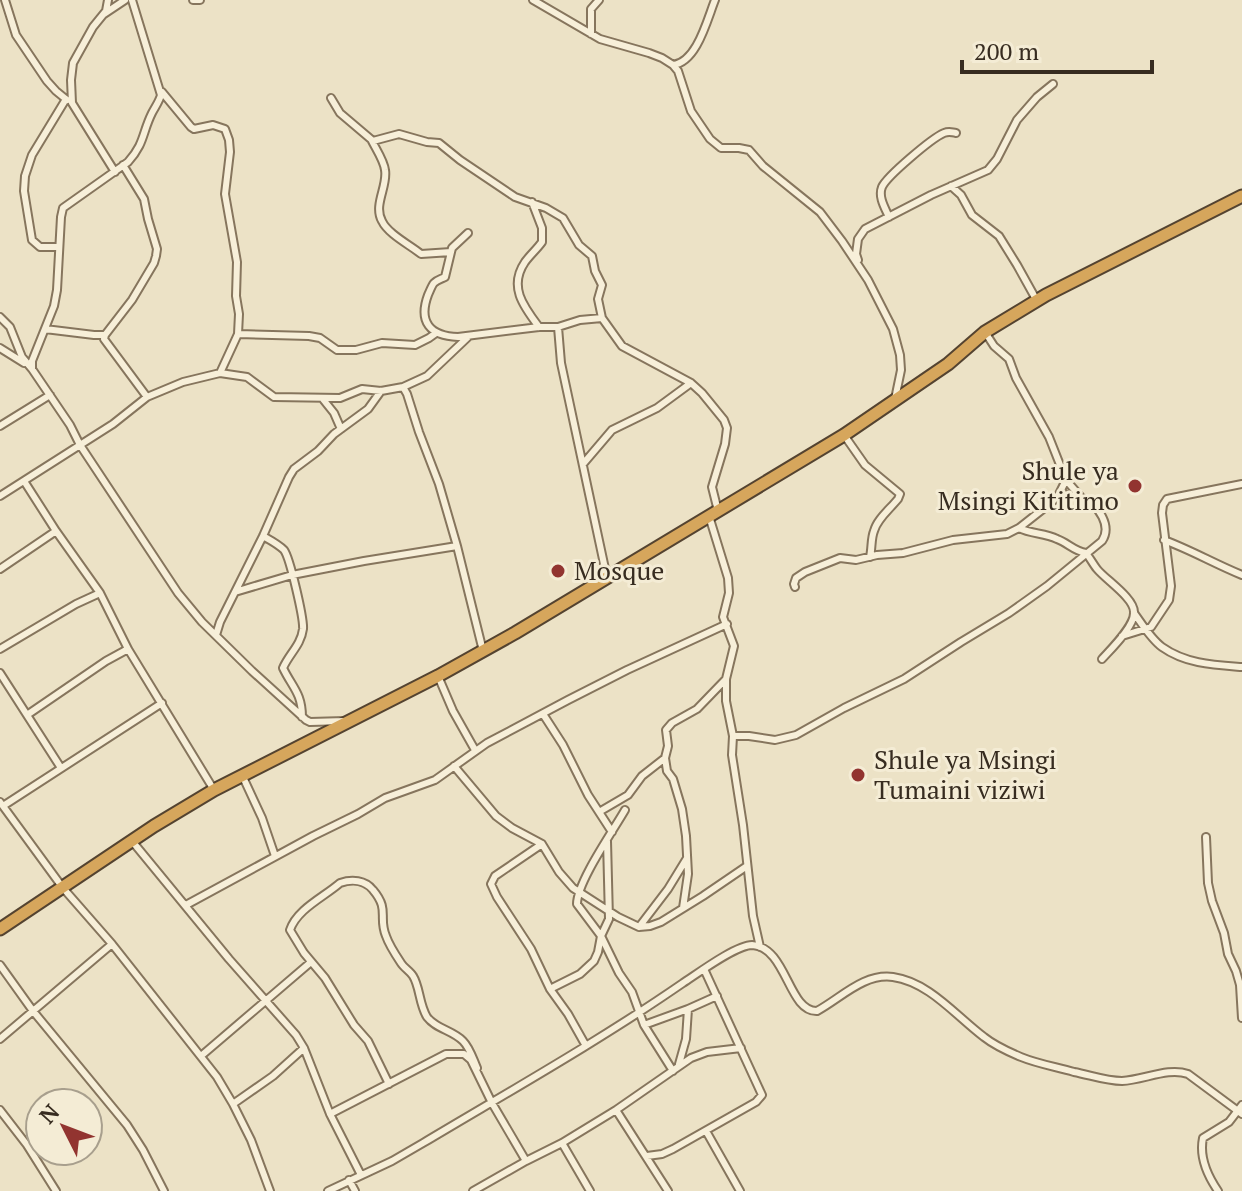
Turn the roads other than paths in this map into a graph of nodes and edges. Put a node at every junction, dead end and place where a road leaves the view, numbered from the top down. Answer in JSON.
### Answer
{"nodes":[{"id":1,"x":5,"y":0,"type":"edge"},
{"id":2,"x":108,"y":0,"type":"edge"},
{"id":3,"x":125,"y":0,"type":"edge"},
{"id":4,"x":132,"y":0,"type":"edge"},
{"id":5,"x":193,"y":0,"type":"edge"},
{"id":6,"x":200,"y":0,"type":"edge"},
{"id":7,"x":533,"y":0,"type":"edge"},
{"id":8,"x":599,"y":0,"type":"edge"},
{"id":9,"x":715,"y":0,"type":"edge"},
{"id":10,"x":104,"y":14,"type":"junction"},
{"id":11,"x":591,"y":34,"type":"junction"},
{"id":12,"x":673,"y":65,"type":"junction"},
{"id":13,"x":1053,"y":84,"type":"dead end"},
{"id":14,"x":162,"y":92,"type":"junction"},
{"id":15,"x":331,"y":98,"type":"dead end"},
{"id":16,"x":69,"y":101,"type":"junction"},
{"id":17,"x":956,"y":133,"type":"dead end"},
{"id":18,"x":372,"y":141,"type":"junction"},
{"id":19,"x":123,"y":165,"type":"junction"},
{"id":20,"x":115,"y":172,"type":"junction"},
{"id":21,"x":951,"y":186,"type":"junction"},
{"id":22,"x":1242,"y":196,"type":"edge"},
{"id":23,"x":532,"y":202,"type":"junction"},
{"id":24,"x":889,"y":217,"type":"junction"},
{"id":25,"x":468,"y":233,"type":"dead end"},
{"id":26,"x":59,"y":247,"type":"junction"},
{"id":27,"x":451,"y":252,"type":"junction"},
{"id":28,"x":858,"y":264,"type":"junction"},
{"id":29,"x":1037,"y":301,"type":"junction"},
{"id":30,"x":0,"y":317,"type":"edge"},
{"id":31,"x":602,"y":318,"type":"junction"},
{"id":32,"x":539,"y":327,"type":"junction"},
{"id":33,"x":558,"y":327,"type":"junction"},
{"id":34,"x":45,"y":329,"type":"junction"},
{"id":35,"x":985,"y":332,"type":"junction"},
{"id":36,"x":436,"y":333,"type":"junction"},
{"id":37,"x":238,"y":334,"type":"junction"},
{"id":38,"x":105,"y":335,"type":"junction"},
{"id":39,"x":468,"y":337,"type":"junction"},
{"id":40,"x":0,"y":348,"type":"edge"},
{"id":41,"x":29,"y":366,"type":"junction"},
{"id":42,"x":220,"y":373,"type":"junction"},
{"id":43,"x":691,"y":383,"type":"junction"},
{"id":44,"x":403,"y":387,"type":"junction"},
{"id":45,"x":381,"y":391,"type":"junction"},
{"id":46,"x":50,"y":395,"type":"junction"},
{"id":47,"x":147,"y":397,"type":"junction"},
{"id":48,"x":322,"y":398,"type":"junction"},
{"id":49,"x":895,"y":399,"type":"junction"},
{"id":50,"x":0,"y":426,"type":"edge"},
{"id":51,"x":341,"y":429,"type":"junction"},
{"id":52,"x":844,"y":435,"type":"junction"},
{"id":53,"x":80,"y":445,"type":"junction"},
{"id":54,"x":583,"y":464,"type":"junction"},
{"id":55,"x":1066,"y":480,"type":"junction"},
{"id":56,"x":24,"y":481,"type":"junction"},
{"id":57,"x":1242,"y":484,"type":"edge"},
{"id":58,"x":1059,"y":494,"type":"junction"},
{"id":59,"x":0,"y":496,"type":"edge"},
{"id":60,"x":1083,"y":498,"type":"junction"},
{"id":61,"x":713,"y":513,"type":"junction"},
{"id":62,"x":1019,"y":528,"type":"junction"},
{"id":63,"x":56,"y":531,"type":"junction"},
{"id":64,"x":263,"y":536,"type":"junction"},
{"id":65,"x":1164,"y":540,"type":"junction"},
{"id":66,"x":457,"y":546,"type":"junction"},
{"id":67,"x":1086,"y":553,"type":"junction"},
{"id":68,"x":870,"y":557,"type":"junction"},
{"id":69,"x":0,"y":569,"type":"edge"},
{"id":70,"x":292,"y":575,"type":"junction"},
{"id":71,"x":1242,"y":575,"type":"edge"},
{"id":72,"x":607,"y":578,"type":"junction"},
{"id":73,"x":795,"y":587,"type":"dead end"},
{"id":74,"x":235,"y":592,"type":"junction"},
{"id":75,"x":100,"y":593,"type":"junction"},
{"id":76,"x":1134,"y":612,"type":"junction"},
{"id":77,"x":727,"y":624,"type":"junction"},
{"id":78,"x":1146,"y":629,"type":"junction"},
{"id":79,"x":216,"y":635,"type":"junction"},
{"id":80,"x":1122,"y":636,"type":"junction"},
{"id":81,"x":0,"y":649,"type":"edge"},
{"id":82,"x":128,"y":649,"type":"junction"},
{"id":83,"x":483,"y":651,"type":"junction"},
{"id":84,"x":1102,"y":659,"type":"dead end"},
{"id":85,"x":1242,"y":667,"type":"edge"},
{"id":86,"x":0,"y":673,"type":"edge"},
{"id":87,"x":438,"y":676,"type":"junction"},
{"id":88,"x":726,"y":679,"type":"junction"},
{"id":89,"x":162,"y":703,"type":"junction"},
{"id":90,"x":543,"y":714,"type":"junction"},
{"id":91,"x":27,"y":715,"type":"junction"},
{"id":92,"x":302,"y":717,"type":"junction"},
{"id":93,"x":349,"y":721,"type":"junction"},
{"id":94,"x":733,"y":736,"type":"junction"},
{"id":95,"x":475,"y":750,"type":"junction"},
{"id":96,"x":665,"y":758,"type":"junction"},
{"id":97,"x":454,"y":766,"type":"junction"},
{"id":98,"x":61,"y":768,"type":"junction"},
{"id":99,"x":241,"y":775,"type":"junction"},
{"id":100,"x":214,"y":790,"type":"junction"},
{"id":101,"x":1,"y":804,"type":"edge"},
{"id":102,"x":625,"y":810,"type":"dead end"},
{"id":103,"x":599,"y":812,"type":"junction"},
{"id":104,"x":612,"y":832,"type":"junction"},
{"id":105,"x":1206,"y":837,"type":"dead end"},
{"id":106,"x":132,"y":841,"type":"junction"},
{"id":107,"x":607,"y":841,"type":"junction"},
{"id":108,"x":542,"y":844,"type":"junction"},
{"id":109,"x":275,"y":856,"type":"junction"},
{"id":110,"x":687,"y":858,"type":"junction"},
{"id":111,"x":747,"y":866,"type":"junction"},
{"id":112,"x":63,"y":888,"type":"junction"},
{"id":113,"x":579,"y":892,"type":"junction"},
{"id":114,"x":186,"y":905,"type":"junction"},
{"id":115,"x":683,"y":908,"type":"junction"},
{"id":116,"x":609,"y":911,"type":"junction"},
{"id":117,"x":623,"y":921,"type":"junction"},
{"id":118,"x":639,"y":927,"type":"junction"},
{"id":119,"x":0,"y":929,"type":"edge"},
{"id":120,"x":603,"y":932,"type":"junction"},
{"id":121,"x":112,"y":944,"type":"junction"},
{"id":122,"x":760,"y":947,"type":"junction"},
{"id":123,"x":311,"y":962,"type":"junction"},
{"id":124,"x":0,"y":965,"type":"edge"},
{"id":125,"x":704,"y":969,"type":"junction"},
{"id":126,"x":550,"y":989,"type":"junction"},
{"id":127,"x":717,"y":996,"type":"junction"},
{"id":128,"x":266,"y":1001,"type":"junction"},
{"id":129,"x":688,"y":1009,"type":"junction"},
{"id":130,"x":33,"y":1011,"type":"junction"},
{"id":131,"x":638,"y":1013,"type":"junction"},
{"id":132,"x":1242,"y":1018,"type":"edge"},
{"id":133,"x":644,"y":1025,"type":"junction"},
{"id":134,"x":0,"y":1039,"type":"edge"},
{"id":135,"x":586,"y":1046,"type":"junction"},
{"id":136,"x":304,"y":1048,"type":"junction"},
{"id":137,"x":741,"y":1048,"type":"junction"},
{"id":138,"x":201,"y":1056,"type":"junction"},
{"id":139,"x":477,"y":1068,"type":"junction"},
{"id":140,"x":676,"y":1069,"type":"junction"},
{"id":141,"x":389,"y":1084,"type":"junction"},
{"id":142,"x":492,"y":1103,"type":"junction"},
{"id":143,"x":233,"y":1104,"type":"junction"},
{"id":144,"x":0,"y":1110,"type":"edge"},
{"id":145,"x":616,"y":1110,"type":"junction"},
{"id":146,"x":1240,"y":1110,"type":"edge"},
{"id":147,"x":330,"y":1114,"type":"junction"},
{"id":148,"x":706,"y":1131,"type":"junction"},
{"id":149,"x":562,"y":1143,"type":"junction"},
{"id":150,"x":647,"y":1156,"type":"junction"},
{"id":151,"x":526,"y":1161,"type":"junction"},
{"id":152,"x":361,"y":1175,"type":"junction"},
{"id":153,"x":349,"y":1180,"type":"junction"},
{"id":154,"x":56,"y":1191,"type":"edge"},
{"id":155,"x":164,"y":1191,"type":"edge"},
{"id":156,"x":270,"y":1191,"type":"edge"},
{"id":157,"x":328,"y":1191,"type":"edge"},
{"id":158,"x":355,"y":1191,"type":"edge"},
{"id":159,"x":473,"y":1191,"type":"edge"},
{"id":160,"x":590,"y":1191,"type":"edge"},
{"id":161,"x":668,"y":1191,"type":"edge"},
{"id":162,"x":740,"y":1191,"type":"edge"},
{"id":163,"x":1218,"y":1191,"type":"edge"}],
"edges":[{"from":1,"to":16,"type":"street"},
{"from":2,"to":10,"type":"street"},
{"from":3,"to":10,"type":"street"},
{"from":4,"to":14,"type":"street"},
{"from":5,"to":6,"type":"street"},
{"from":7,"to":11,"type":"street"},
{"from":8,"to":11,"type":"street"},
{"from":9,"to":12,"type":"street"},
{"from":10,"to":16,"type":"street"},
{"from":11,"to":12,"type":"street"},
{"from":12,"to":28,"type":"street"},
{"from":13,"to":21,"type":"street"},
{"from":14,"to":19,"type":"street"},
{"from":14,"to":37,"type":"street"},
{"from":15,"to":18,"type":"street"},
{"from":16,"to":20,"type":"street"},
{"from":16,"to":26,"type":"street"},
{"from":17,"to":24,"type":"street"},
{"from":18,"to":23,"type":"street"},
{"from":18,"to":27,"type":"street"},
{"from":19,"to":20,"type":"street"},
{"from":19,"to":38,"type":"street"},
{"from":20,"to":26,"type":"street"},
{"from":21,"to":24,"type":"street"},
{"from":21,"to":29,"type":"street"},
{"from":22,"to":29,"type":"highway"},
{"from":23,"to":31,"type":"street"},
{"from":23,"to":32,"type":"street"},
{"from":24,"to":28,"type":"street"},
{"from":25,"to":27,"type":"street"},
{"from":26,"to":34,"type":"street"},
{"from":27,"to":36,"type":"street"},
{"from":28,"to":49,"type":"street"},
{"from":29,"to":35,"type":"highway"},
{"from":30,"to":41,"type":"street"},
{"from":31,"to":33,"type":"street"},
{"from":31,"to":43,"type":"street"},
{"from":32,"to":33,"type":"street"},
{"from":32,"to":39,"type":"street"},
{"from":33,"to":54,"type":"street"},
{"from":34,"to":38,"type":"street"},
{"from":34,"to":41,"type":"street"},
{"from":35,"to":49,"type":"highway"},
{"from":35,"to":55,"type":"street"},
{"from":36,"to":37,"type":"street"},
{"from":36,"to":39,"type":"street"},
{"from":37,"to":42,"type":"street"},
{"from":38,"to":47,"type":"street"},
{"from":39,"to":44,"type":"street"},
{"from":40,"to":41,"type":"street"},
{"from":41,"to":46,"type":"street"},
{"from":42,"to":47,"type":"street"},
{"from":42,"to":48,"type":"street"},
{"from":43,"to":54,"type":"street"},
{"from":43,"to":61,"type":"street"},
{"from":44,"to":45,"type":"street"},
{"from":44,"to":66,"type":"street"},
{"from":45,"to":48,"type":"street"},
{"from":45,"to":51,"type":"street"},
{"from":46,"to":50,"type":"street"},
{"from":46,"to":53,"type":"street"},
{"from":47,"to":53,"type":"street"},
{"from":48,"to":51,"type":"street"},
{"from":49,"to":52,"type":"highway"},
{"from":51,"to":64,"type":"street"},
{"from":52,"to":61,"type":"highway"},
{"from":52,"to":68,"type":"street"},
{"from":53,"to":56,"type":"street"},
{"from":53,"to":79,"type":"street"},
{"from":54,"to":72,"type":"street"},
{"from":55,"to":58,"type":"street"},
{"from":55,"to":60,"type":"street"},
{"from":56,"to":59,"type":"street"},
{"from":56,"to":63,"type":"street"},
{"from":57,"to":65,"type":"street"},
{"from":58,"to":60,"type":"street"},
{"from":58,"to":62,"type":"street"},
{"from":60,"to":67,"type":"street"},
{"from":61,"to":72,"type":"highway"},
{"from":61,"to":77,"type":"street"},
{"from":62,"to":67,"type":"street"},
{"from":62,"to":68,"type":"street"},
{"from":63,"to":69,"type":"street"},
{"from":63,"to":75,"type":"street"},
{"from":64,"to":70,"type":"street"},
{"from":64,"to":74,"type":"street"},
{"from":65,"to":71,"type":"street"},
{"from":65,"to":78,"type":"street"},
{"from":66,"to":70,"type":"street"},
{"from":66,"to":83,"type":"street"},
{"from":67,"to":76,"type":"street"},
{"from":67,"to":94,"type":"street"},
{"from":68,"to":73,"type":"street"},
{"from":70,"to":74,"type":"street"},
{"from":70,"to":92,"type":"street"},
{"from":72,"to":83,"type":"highway"},
{"from":74,"to":79,"type":"street"},
{"from":75,"to":81,"type":"street"},
{"from":75,"to":82,"type":"street"},
{"from":76,"to":78,"type":"street"},
{"from":76,"to":80,"type":"street"},
{"from":77,"to":88,"type":"street"},
{"from":77,"to":90,"type":"street"},
{"from":78,"to":80,"type":"street"},
{"from":78,"to":85,"type":"street"},
{"from":79,"to":92,"type":"street"},
{"from":80,"to":84,"type":"street"},
{"from":82,"to":89,"type":"street"},
{"from":82,"to":91,"type":"street"},
{"from":83,"to":87,"type":"highway"},
{"from":86,"to":91,"type":"street"},
{"from":87,"to":93,"type":"highway"},
{"from":87,"to":95,"type":"street"},
{"from":88,"to":94,"type":"street"},
{"from":88,"to":96,"type":"street"},
{"from":89,"to":98,"type":"street"},
{"from":89,"to":100,"type":"street"},
{"from":90,"to":95,"type":"street"},
{"from":90,"to":103,"type":"street"},
{"from":91,"to":98,"type":"street"},
{"from":92,"to":93,"type":"street"},
{"from":93,"to":99,"type":"highway"},
{"from":94,"to":111,"type":"street"},
{"from":95,"to":97,"type":"street"},
{"from":96,"to":103,"type":"street"},
{"from":96,"to":110,"type":"street"},
{"from":97,"to":108,"type":"street"},
{"from":97,"to":109,"type":"street"},
{"from":98,"to":101,"type":"street"},
{"from":99,"to":100,"type":"highway"},
{"from":99,"to":109,"type":"street"},
{"from":100,"to":106,"type":"highway"},
{"from":101,"to":112,"type":"street"},
{"from":102,"to":104,"type":"street"},
{"from":103,"to":104,"type":"street"},
{"from":104,"to":107,"type":"street"},
{"from":105,"to":132,"type":"street"},
{"from":106,"to":112,"type":"highway"},
{"from":106,"to":114,"type":"street"},
{"from":107,"to":113,"type":"street"},
{"from":107,"to":116,"type":"street"},
{"from":108,"to":113,"type":"street"},
{"from":108,"to":126,"type":"street"},
{"from":109,"to":114,"type":"street"},
{"from":110,"to":115,"type":"street"},
{"from":110,"to":118,"type":"street"},
{"from":111,"to":115,"type":"street"},
{"from":111,"to":122,"type":"street"},
{"from":112,"to":119,"type":"highway"},
{"from":112,"to":121,"type":"street"},
{"from":113,"to":116,"type":"street"},
{"from":113,"to":120,"type":"street"},
{"from":114,"to":128,"type":"street"},
{"from":115,"to":118,"type":"street"},
{"from":116,"to":117,"type":"street"},
{"from":116,"to":120,"type":"street"},
{"from":117,"to":118,"type":"street"},
{"from":117,"to":120,"type":"street"},
{"from":120,"to":126,"type":"street"},
{"from":120,"to":131,"type":"street"},
{"from":121,"to":130,"type":"street"},
{"from":121,"to":138,"type":"street"},
{"from":122,"to":125,"type":"street"},
{"from":122,"to":146,"type":"street"},
{"from":123,"to":128,"type":"street"},
{"from":123,"to":139,"type":"street"},
{"from":123,"to":141,"type":"street"},
{"from":124,"to":130,"type":"street"},
{"from":125,"to":127,"type":"street"},
{"from":125,"to":131,"type":"street"},
{"from":126,"to":135,"type":"street"},
{"from":127,"to":129,"type":"street"},
{"from":127,"to":137,"type":"street"},
{"from":128,"to":136,"type":"street"},
{"from":128,"to":138,"type":"street"},
{"from":129,"to":133,"type":"street"},
{"from":129,"to":140,"type":"street"},
{"from":130,"to":134,"type":"street"},
{"from":130,"to":155,"type":"street"},
{"from":131,"to":133,"type":"street"},
{"from":131,"to":135,"type":"street"},
{"from":133,"to":140,"type":"street"},
{"from":135,"to":142,"type":"street"},
{"from":136,"to":143,"type":"street"},
{"from":136,"to":147,"type":"street"},
{"from":137,"to":140,"type":"street"},
{"from":137,"to":148,"type":"street"},
{"from":138,"to":143,"type":"street"},
{"from":139,"to":141,"type":"street"},
{"from":139,"to":142,"type":"street"},
{"from":140,"to":145,"type":"street"},
{"from":141,"to":147,"type":"street"},
{"from":142,"to":151,"type":"street"},
{"from":142,"to":152,"type":"street"},
{"from":143,"to":156,"type":"street"},
{"from":144,"to":154,"type":"street"},
{"from":145,"to":149,"type":"street"},
{"from":145,"to":150,"type":"street"},
{"from":146,"to":163,"type":"street"},
{"from":147,"to":152,"type":"street"},
{"from":148,"to":150,"type":"street"},
{"from":148,"to":162,"type":"street"},
{"from":149,"to":151,"type":"street"},
{"from":149,"to":160,"type":"street"},
{"from":150,"to":161,"type":"street"},
{"from":151,"to":159,"type":"street"},
{"from":152,"to":153,"type":"street"},
{"from":153,"to":157,"type":"street"},
{"from":153,"to":158,"type":"street"}]}
